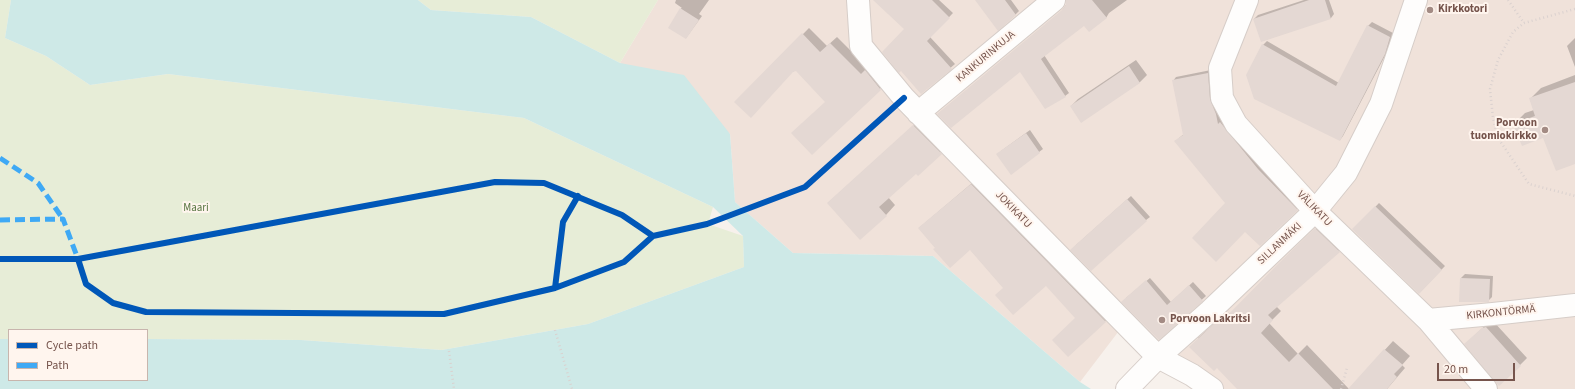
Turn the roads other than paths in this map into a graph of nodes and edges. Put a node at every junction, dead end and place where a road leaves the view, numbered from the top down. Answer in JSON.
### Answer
{"nodes":[{"id":1,"x":858,"y":0,"type":"edge"},
{"id":2,"x":1054,"y":0,"type":"edge"},
{"id":3,"x":1247,"y":0,"type":"edge"},
{"id":4,"x":1416,"y":0,"type":"edge"},
{"id":5,"x":918,"y":113,"type":"junction"},
{"id":6,"x":1315,"y":211,"type":"junction"},
{"id":7,"x":1575,"y":305,"type":"edge"},
{"id":8,"x":1428,"y":320,"type":"junction"},
{"id":9,"x":1158,"y":357,"type":"junction"},
{"id":10,"x":1126,"y":389,"type":"edge"},
{"id":11,"x":1212,"y":389,"type":"edge"},
{"id":12,"x":1486,"y":389,"type":"edge"}],
"edges":[{"from":1,"to":5,"type":"street","name":"JOKIKATU"},
{"from":2,"to":5,"type":"street","name":"KANKURINKUJA"},
{"from":3,"to":6,"type":"street","name":"VÄLIKATU"},
{"from":4,"to":6,"type":"street","name":"SILLANMÄKI"},
{"from":5,"to":9,"type":"street","name":"JOKIKATU"},
{"from":6,"to":8,"type":"street","name":"VÄLIKATU"},
{"from":6,"to":9,"type":"street","name":"SILLANMÄKI"},
{"from":7,"to":8,"type":"street","name":"KIRKONTÖRMÄ"},
{"from":8,"to":12,"type":"street","name":"VÄLIKATU"},
{"from":9,"to":10,"type":"street","name":"SILLANMÄKI"},
{"from":9,"to":11,"type":"street","name":"JOKIKATU"}]}
